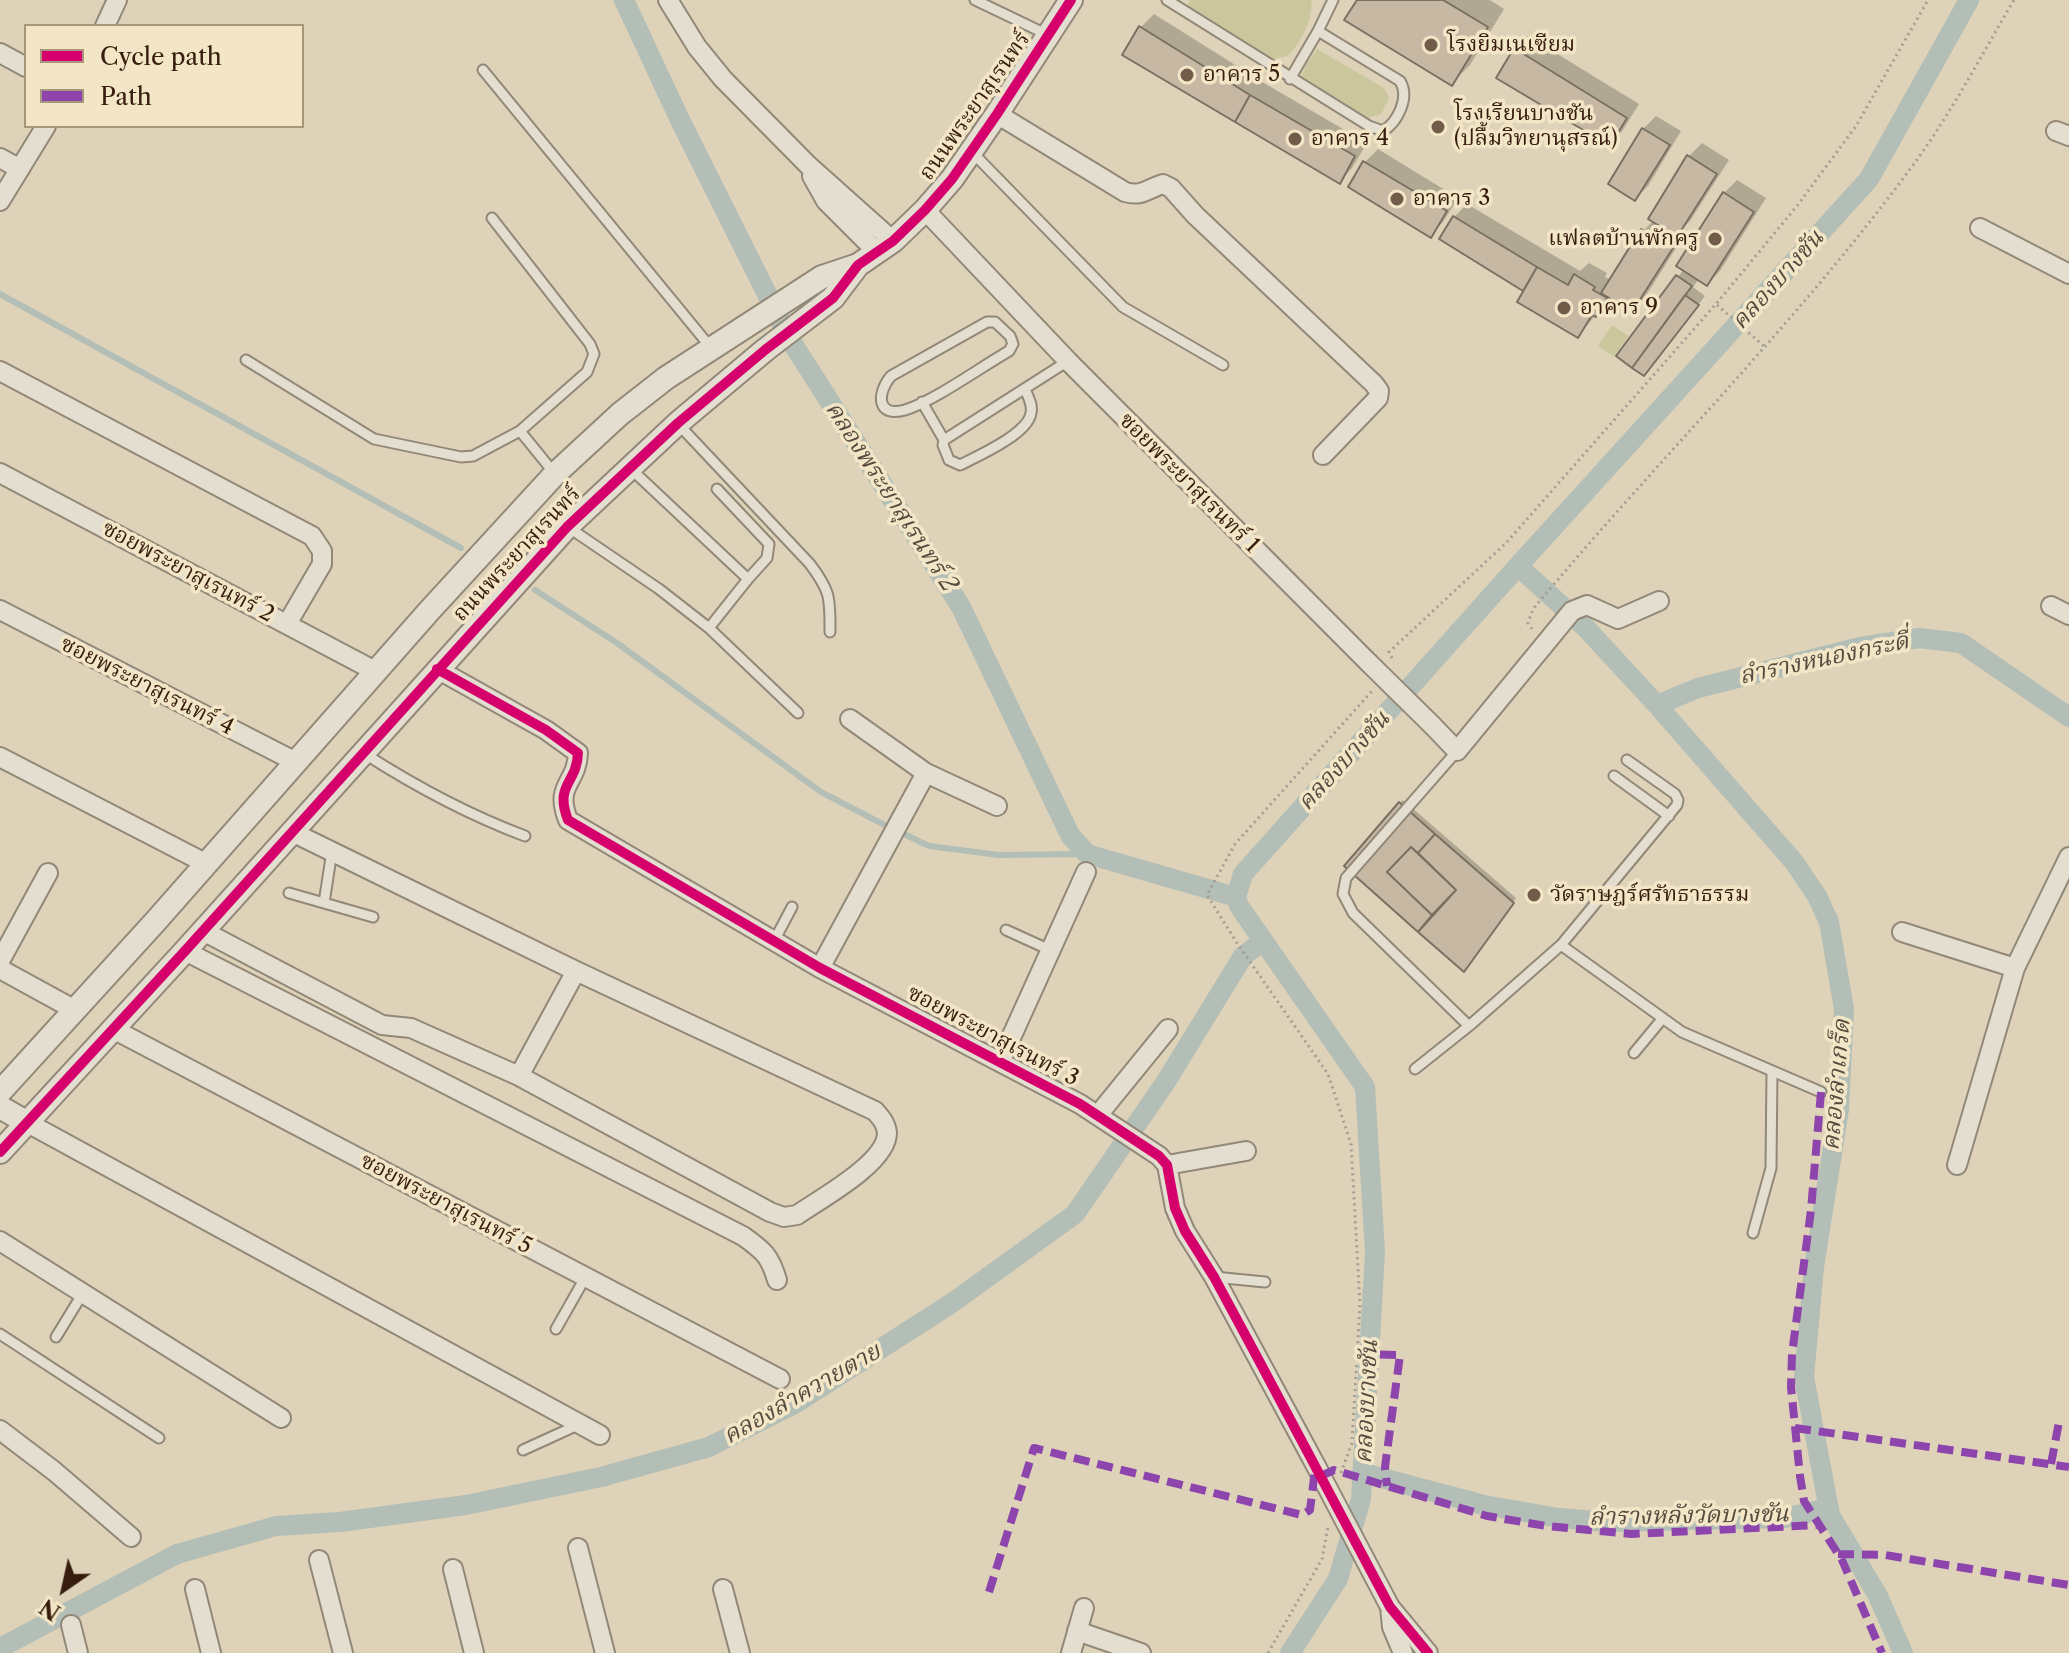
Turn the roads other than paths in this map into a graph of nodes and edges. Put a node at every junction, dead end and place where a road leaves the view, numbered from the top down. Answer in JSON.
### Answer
{"nodes":[{"id":1,"x":117,"y":0,"type":"edge"},
{"id":2,"x":668,"y":0,"type":"edge"},
{"id":3,"x":975,"y":0,"type":"edge"},
{"id":4,"x":1071,"y":0,"type":"edge"},
{"id":5,"x":1167,"y":0,"type":"edge"},
{"id":6,"x":1333,"y":0,"type":"edge"},
{"id":7,"x":106,"y":24,"type":"edge"},
{"id":8,"x":1318,"y":31,"type":"junction"},
{"id":9,"x":1048,"y":35,"type":"junction"},
{"id":10,"x":0,"y":53,"type":"edge"},
{"id":11,"x":24,"y":66,"type":"edge"},
{"id":12,"x":483,"y":70,"type":"dead end"},
{"id":13,"x":1290,"y":79,"type":"junction"},
{"id":14,"x":997,"y":114,"type":"junction"},
{"id":15,"x":45,"y":128,"type":"edge"},
{"id":16,"x":971,"y":151,"type":"junction"},
{"id":17,"x":0,"y":158,"type":"edge"},
{"id":18,"x":20,"y":169,"type":"junction"},
{"id":19,"x":0,"y":201,"type":"edge"},
{"id":20,"x":925,"y":210,"type":"junction"},
{"id":21,"x":492,"y":218,"type":"dead end"},
{"id":22,"x":1980,"y":228,"type":"dead end"},
{"id":23,"x":876,"y":253,"type":"junction"},
{"id":24,"x":2069,"y":274,"type":"edge"},
{"id":25,"x":712,"y":349,"type":"junction"},
{"id":26,"x":246,"y":360,"type":"dead end"},
{"id":27,"x":1068,"y":361,"type":"junction"},
{"id":28,"x":1223,"y":365,"type":"dead end"},
{"id":29,"x":0,"y":371,"type":"edge"},
{"id":30,"x":1025,"y":389,"type":"junction"},
{"id":31,"x":922,"y":402,"type":"junction"},
{"id":32,"x":678,"y":423,"type":"junction"},
{"id":33,"x":520,"y":431,"type":"junction"},
{"id":34,"x":944,"y":440,"type":"junction"},
{"id":35,"x":1323,"y":455,"type":"dead end"},
{"id":36,"x":629,"y":467,"type":"junction"},
{"id":37,"x":0,"y":473,"type":"edge"},
{"id":38,"x":555,"y":474,"type":"junction"},
{"id":39,"x":717,"y":489,"type":"dead end"},
{"id":40,"x":567,"y":527,"type":"junction"},
{"id":41,"x":748,"y":579,"type":"junction"},
{"id":42,"x":1659,"y":601,"type":"dead end"},
{"id":43,"x":2051,"y":606,"type":"dead end"},
{"id":44,"x":0,"y":610,"type":"edge"},
{"id":45,"x":2069,"y":615,"type":"edge"},
{"id":46,"x":287,"y":624,"type":"junction"},
{"id":47,"x":709,"y":628,"type":"junction"},
{"id":48,"x":830,"y":632,"type":"dead end"},
{"id":49,"x":437,"y":669,"type":"junction"},
{"id":50,"x":375,"y":671,"type":"junction"},
{"id":51,"x":798,"y":713,"type":"dead end"},
{"id":52,"x":850,"y":719,"type":"dead end"},
{"id":53,"x":1457,"y":751,"type":"junction"},
{"id":54,"x":363,"y":753,"type":"junction"},
{"id":55,"x":0,"y":757,"type":"edge"},
{"id":56,"x":1627,"y":760,"type":"dead end"},
{"id":57,"x":294,"y":761,"type":"junction"},
{"id":58,"x":926,"y":773,"type":"junction"},
{"id":59,"x":1614,"y":776,"type":"dead end"},
{"id":60,"x":997,"y":806,"type":"dead end"},
{"id":61,"x":1669,"y":816,"type":"junction"},
{"id":62,"x":292,"y":832,"type":"junction"},
{"id":63,"x":525,"y":836,"type":"dead end"},
{"id":64,"x":332,"y":851,"type":"junction"},
{"id":65,"x":2069,"y":857,"type":"edge"},
{"id":66,"x":205,"y":863,"type":"junction"},
{"id":67,"x":1086,"y":872,"type":"dead end"},
{"id":68,"x":48,"y":873,"type":"dead end"},
{"id":69,"x":289,"y":893,"type":"dead end"},
{"id":70,"x":324,"y":903,"type":"junction"},
{"id":71,"x":792,"y":907,"type":"dead end"},
{"id":72,"x":373,"y":917,"type":"dead end"},
{"id":73,"x":1006,"y":930,"type":"dead end"},
{"id":74,"x":203,"y":931,"type":"junction"},
{"id":75,"x":1902,"y":932,"type":"dead end"},
{"id":76,"x":774,"y":941,"type":"junction"},
{"id":77,"x":1561,"y":945,"type":"junction"},
{"id":78,"x":1050,"y":950,"type":"junction"},
{"id":79,"x":185,"y":951,"type":"junction"},
{"id":80,"x":0,"y":961,"type":"edge"},
{"id":81,"x":820,"y":968,"type":"junction"},
{"id":82,"x":2015,"y":968,"type":"junction"},
{"id":83,"x":0,"y":969,"type":"edge"},
{"id":84,"x":576,"y":971,"type":"junction"},
{"id":85,"x":75,"y":1010,"type":"junction"},
{"id":86,"x":1663,"y":1018,"type":"junction"},
{"id":87,"x":1469,"y":1026,"type":"junction"},
{"id":88,"x":113,"y":1029,"type":"junction"},
{"id":89,"x":1168,"y":1029,"type":"dead end"},
{"id":90,"x":1634,"y":1053,"type":"dead end"},
{"id":91,"x":1000,"y":1062,"type":"junction"},
{"id":92,"x":1415,"y":1069,"type":"dead end"},
{"id":93,"x":1772,"y":1071,"type":"junction"},
{"id":94,"x":519,"y":1076,"type":"junction"},
{"id":95,"x":0,"y":1092,"type":"edge"},
{"id":96,"x":1821,"y":1092,"type":"dead end"},
{"id":97,"x":0,"y":1107,"type":"edge"},
{"id":98,"x":1102,"y":1117,"type":"junction"},
{"id":99,"x":26,"y":1122,"type":"junction"},
{"id":100,"x":1246,"y":1151,"type":"dead end"},
{"id":101,"x":0,"y":1152,"type":"edge"},
{"id":102,"x":1163,"y":1160,"type":"junction"},
{"id":103,"x":1957,"y":1165,"type":"dead end"},
{"id":104,"x":1753,"y":1233,"type":"dead end"},
{"id":105,"x":0,"y":1241,"type":"edge"},
{"id":106,"x":1214,"y":1277,"type":"junction"},
{"id":107,"x":585,"y":1278,"type":"junction"},
{"id":108,"x":777,"y":1280,"type":"dead end"},
{"id":109,"x":1265,"y":1282,"type":"dead end"},
{"id":110,"x":83,"y":1293,"type":"junction"},
{"id":111,"x":556,"y":1329,"type":"dead end"},
{"id":112,"x":0,"y":1334,"type":"edge"},
{"id":113,"x":56,"y":1337,"type":"dead end"},
{"id":114,"x":780,"y":1379,"type":"dead end"},
{"id":115,"x":281,"y":1418,"type":"dead end"},
{"id":116,"x":580,"y":1424,"type":"junction"},
{"id":117,"x":0,"y":1430,"type":"edge"},
{"id":118,"x":600,"y":1435,"type":"dead end"},
{"id":119,"x":159,"y":1438,"type":"dead end"},
{"id":120,"x":523,"y":1450,"type":"dead end"},
{"id":121,"x":131,"y":1537,"type":"dead end"},
{"id":122,"x":578,"y":1548,"type":"dead end"},
{"id":123,"x":319,"y":1560,"type":"dead end"},
{"id":124,"x":453,"y":1569,"type":"dead end"},
{"id":125,"x":195,"y":1589,"type":"dead end"},
{"id":126,"x":723,"y":1589,"type":"dead end"},
{"id":127,"x":1390,"y":1607,"type":"junction"},
{"id":128,"x":1084,"y":1608,"type":"dead end"},
{"id":129,"x":71,"y":1625,"type":"dead end"},
{"id":130,"x":1077,"y":1631,"type":"junction"},
{"id":131,"x":1430,"y":1652,"type":"edge"},
{"id":132,"x":78,"y":1653,"type":"edge"},
{"id":133,"x":211,"y":1653,"type":"edge"},
{"id":134,"x":343,"y":1653,"type":"edge"},
{"id":135,"x":474,"y":1653,"type":"edge"},
{"id":136,"x":605,"y":1653,"type":"edge"},
{"id":137,"x":740,"y":1653,"type":"edge"},
{"id":138,"x":1071,"y":1653,"type":"edge"},
{"id":139,"x":1141,"y":1653,"type":"edge"},
{"id":140,"x":1403,"y":1653,"type":"edge"}],
"edges":[{"from":1,"to":7,"type":"street"},
{"from":2,"to":23,"type":"street"},
{"from":3,"to":9,"type":"lane"},
{"from":4,"to":9,"type":"street","name":"ถนนพระยาสุเรนทร์"},
{"from":5,"to":13,"type":"lane"},
{"from":6,"to":8,"type":"lane"},
{"from":8,"to":13,"type":"lane"},
{"from":8,"to":13,"type":"lane"},
{"from":9,"to":14,"type":"street","name":"ถนนพระยาสุเรนทร์"},
{"from":10,"to":11,"type":"street"},
{"from":12,"to":25,"type":"lane"},
{"from":14,"to":16,"type":"street","name":"ถนนพระยาสุเรนทร์"},
{"from":14,"to":35,"type":"street"},
{"from":15,"to":18,"type":"street"},
{"from":16,"to":20,"type":"street","name":"ถนนพระยาสุเรนทร์"},
{"from":16,"to":28,"type":"lane"},
{"from":17,"to":18,"type":"street"},
{"from":18,"to":19,"type":"street"},
{"from":20,"to":23,"type":"street","name":"ถนนพระยาสุเรนทร์"},
{"from":20,"to":27,"type":"street","name":"ซอยพระยาสุเรนทร์ 1"},
{"from":21,"to":33,"type":"lane"},
{"from":22,"to":24,"type":"street"},
{"from":23,"to":25,"type":"street","name":"ถนนพระยาสุเรนทร์"},
{"from":23,"to":32,"type":"street","name":"ถนนพระยาสุเรนทร์"},
{"from":25,"to":38,"type":"street","name":"ถนนพระยาสุเรนทร์"},
{"from":26,"to":33,"type":"lane"},
{"from":27,"to":30,"type":"lane"},
{"from":27,"to":53,"type":"street","name":"ซอยพระยาสุเรนทร์ 1","bridge":true},
{"from":29,"to":46,"type":"street"},
{"from":30,"to":34,"type":"lane"},
{"from":30,"to":34,"type":"lane"},
{"from":31,"to":31,"type":"lane"},
{"from":31,"to":34,"type":"lane"},
{"from":32,"to":36,"type":"street","name":"ถนนพระยาสุเรนทร์"},
{"from":32,"to":48,"type":"lane"},
{"from":33,"to":38,"type":"lane"},
{"from":36,"to":40,"type":"street","name":"ถนนพระยาสุเรนทร์"},
{"from":36,"to":41,"type":"lane"},
{"from":37,"to":46,"type":"street","name":"ซอยพระยาสุเรนทร์ 2"},
{"from":38,"to":50,"type":"street","name":"ถนนพระยาสุเรนทร์"},
{"from":39,"to":41,"type":"lane"},
{"from":40,"to":47,"type":"lane"},
{"from":40,"to":49,"type":"street","name":"ถนนพระยาสุเรนทร์"},
{"from":41,"to":47,"type":"lane"},
{"from":42,"to":53,"type":"street"},
{"from":43,"to":45,"type":"street"},
{"from":44,"to":57,"type":"street","name":"ซอยพระยาสุเรนทร์ 4"},
{"from":46,"to":50,"type":"street","name":"ซอยพระยาสุเรนทร์ 2"},
{"from":47,"to":51,"type":"lane"},
{"from":49,"to":54,"type":"street","name":"ถนนพระยาสุเรนทร์"},
{"from":49,"to":76,"type":"street","name":"ซอยพระยาสุเรนทร์ 3"},
{"from":50,"to":57,"type":"street","name":"ถนนพระยาสุเรนทร์"},
{"from":52,"to":58,"type":"street"},
{"from":53,"to":87,"type":"lane"},
{"from":54,"to":62,"type":"street","name":"ถนนพระยาสุเรนทร์"},
{"from":54,"to":63,"type":"lane"},
{"from":55,"to":66,"type":"street"},
{"from":56,"to":61,"type":"lane"},
{"from":57,"to":66,"type":"street","name":"ถนนพระยาสุเรนทร์"},
{"from":58,"to":60,"type":"street"},
{"from":58,"to":81,"type":"street"},
{"from":59,"to":61,"type":"lane"},
{"from":61,"to":77,"type":"lane"},
{"from":62,"to":64,"type":"street"},
{"from":62,"to":74,"type":"street","name":"ถนนพระยาสุเรนทร์"},
{"from":64,"to":70,"type":"lane"},
{"from":64,"to":84,"type":"street"},
{"from":65,"to":82,"type":"street"},
{"from":66,"to":85,"type":"street","name":"ถนนพระยาสุเรนทร์"},
{"from":67,"to":78,"type":"street"},
{"from":68,"to":80,"type":"street"},
{"from":69,"to":70,"type":"lane"},
{"from":70,"to":72,"type":"lane"},
{"from":71,"to":76,"type":"lane"},
{"from":73,"to":78,"type":"lane"},
{"from":74,"to":79,"type":"street","name":"ถนนพระยาสุเรนทร์"},
{"from":74,"to":94,"type":"street"},
{"from":75,"to":82,"type":"street"},
{"from":76,"to":81,"type":"street","name":"ซอยพระยาสุเรนทร์ 3"},
{"from":77,"to":86,"type":"lane"},
{"from":77,"to":87,"type":"lane"},
{"from":78,"to":91,"type":"street"},
{"from":79,"to":88,"type":"street","name":"ถนนพระยาสุเรนทร์"},
{"from":79,"to":108,"type":"street"},
{"from":81,"to":91,"type":"street","name":"ซอยพระยาสุเรนทร์ 3"},
{"from":82,"to":103,"type":"street"},
{"from":83,"to":85,"type":"street"},
{"from":84,"to":94,"type":"street"},
{"from":84,"to":94,"type":"street"},
{"from":85,"to":95,"type":"street","name":"ถนนพระยาสุเรนทร์"},
{"from":86,"to":90,"type":"lane"},
{"from":86,"to":93,"type":"lane"},
{"from":87,"to":92,"type":"lane"},
{"from":88,"to":99,"type":"street","name":"ถนนพระยาสุเรนทร์"},
{"from":88,"to":107,"type":"street","name":"ซอยพระยาสุเรนทร์ 5"},
{"from":89,"to":98,"type":"street"},
{"from":91,"to":98,"type":"street","name":"ซอยพระยาสุเรนทร์ 3"},
{"from":93,"to":96,"type":"lane"},
{"from":93,"to":104,"type":"lane"},
{"from":97,"to":99,"type":"street"},
{"from":98,"to":102,"type":"street","name":"ซอยพระยาสุเรนทร์ 3"},
{"from":99,"to":101,"type":"street","name":"ถนนพระยาสุเรนทร์"},
{"from":99,"to":116,"type":"street"},
{"from":100,"to":102,"type":"street"},
{"from":102,"to":106,"type":"street"},
{"from":105,"to":110,"type":"street"},
{"from":106,"to":109,"type":"lane"},
{"from":106,"to":127,"type":"street","bridge":true},
{"from":107,"to":111,"type":"lane"},
{"from":107,"to":114,"type":"street","name":"ซอยพระยาสุเรนทร์ 5"},
{"from":110,"to":113,"type":"lane"},
{"from":110,"to":115,"type":"street"},
{"from":112,"to":119,"type":"lane"},
{"from":116,"to":118,"type":"street"},
{"from":116,"to":120,"type":"lane"},
{"from":117,"to":121,"type":"street"},
{"from":122,"to":136,"type":"street"},
{"from":123,"to":134,"type":"street"},
{"from":124,"to":135,"type":"street"},
{"from":125,"to":133,"type":"street"},
{"from":126,"to":137,"type":"street"},
{"from":127,"to":131,"type":"street"},
{"from":127,"to":140,"type":"street"},
{"from":128,"to":130,"type":"street"},
{"from":129,"to":132,"type":"street"},
{"from":130,"to":138,"type":"street"},
{"from":130,"to":139,"type":"street"}]}
